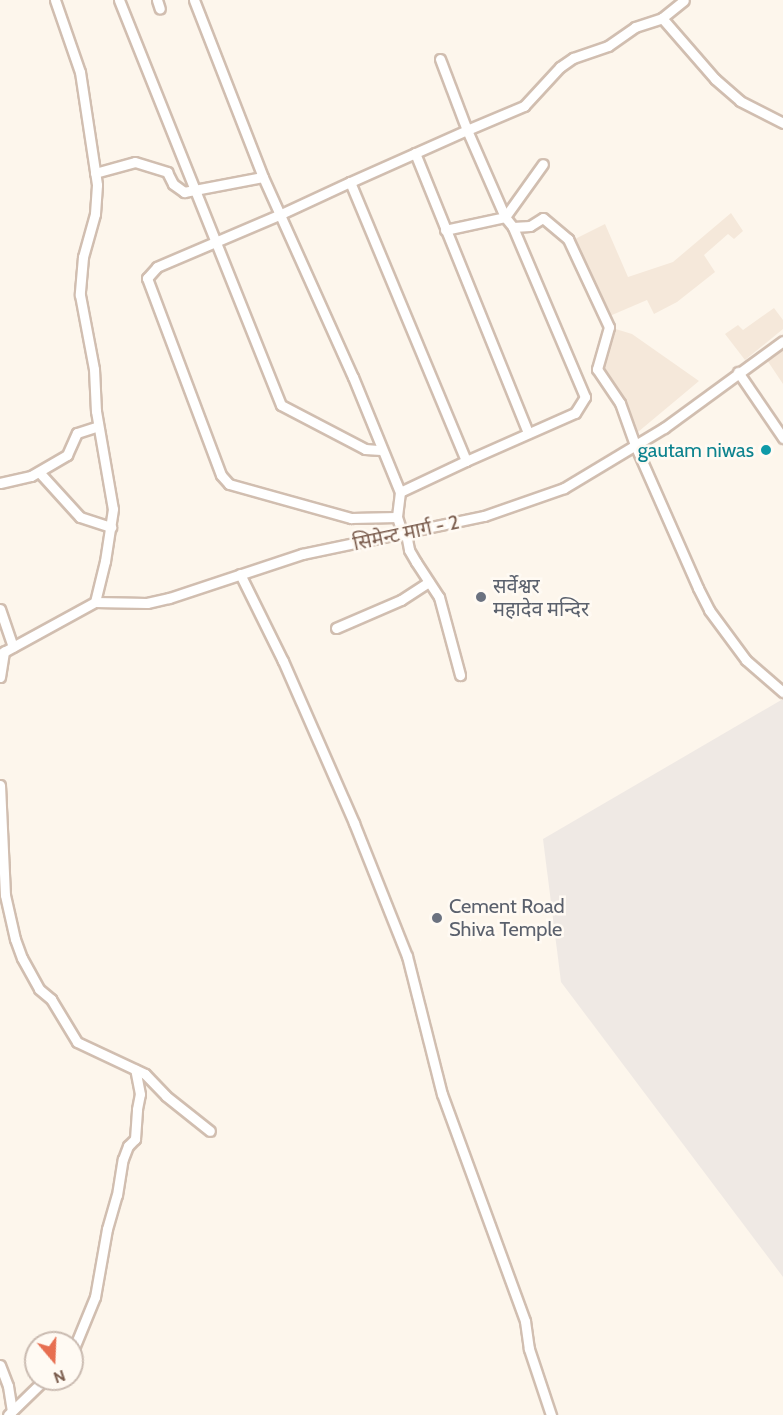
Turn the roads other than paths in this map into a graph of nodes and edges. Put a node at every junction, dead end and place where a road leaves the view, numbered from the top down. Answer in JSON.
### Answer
{"nodes":[{"id":1,"x":55,"y":0,"type":"edge"},
{"id":2,"x":118,"y":0,"type":"edge"},
{"id":3,"x":194,"y":0,"type":"edge"},
{"id":4,"x":684,"y":0,"type":"edge"},
{"id":5,"x":662,"y":18,"type":"junction"},
{"id":6,"x":440,"y":59,"type":"dead end"},
{"id":7,"x":783,"y":123,"type":"edge"},
{"id":8,"x":467,"y":130,"type":"junction"},
{"id":9,"x":415,"y":153,"type":"junction"},
{"id":10,"x":543,"y":164,"type":"dead end"},
{"id":11,"x":95,"y":173,"type":"junction"},
{"id":12,"x":263,"y":177,"type":"junction"},
{"id":13,"x":350,"y":182,"type":"junction"},
{"id":14,"x":195,"y":190,"type":"junction"},
{"id":15,"x":281,"y":214,"type":"junction"},
{"id":16,"x":505,"y":217,"type":"junction"},
{"id":17,"x":513,"y":227,"type":"junction"},
{"id":18,"x":445,"y":230,"type":"junction"},
{"id":19,"x":218,"y":243,"type":"junction"},
{"id":20,"x":783,"y":340,"type":"edge"},
{"id":21,"x":738,"y":372,"type":"junction"},
{"id":22,"x":98,"y":426,"type":"junction"},
{"id":23,"x":528,"y":433,"type":"junction"},
{"id":24,"x":783,"y":438,"type":"edge"},
{"id":25,"x":635,"y":445,"type":"junction"},
{"id":26,"x":381,"y":450,"type":"junction"},
{"id":27,"x":466,"y":461,"type":"junction"},
{"id":28,"x":39,"y":472,"type":"junction"},
{"id":29,"x":0,"y":483,"type":"edge"},
{"id":30,"x":400,"y":492,"type":"junction"},
{"id":31,"x":396,"y":517,"type":"junction"},
{"id":32,"x":111,"y":527,"type":"junction"},
{"id":33,"x":405,"y":534,"type":"junction"},
{"id":34,"x":240,"y":574,"type":"junction"},
{"id":35,"x":429,"y":582,"type":"junction"},
{"id":36,"x":95,"y":602,"type":"junction"},
{"id":37,"x":0,"y":609,"type":"edge"},
{"id":38,"x":336,"y":628,"type":"dead end"},
{"id":39,"x":6,"y":651,"type":"edge"},
{"id":40,"x":460,"y":675,"type":"dead end"},
{"id":41,"x":0,"y":676,"type":"edge"},
{"id":42,"x":783,"y":692,"type":"edge"},
{"id":43,"x":0,"y":785,"type":"edge"},
{"id":44,"x":135,"y":1069,"type":"junction"},
{"id":45,"x":210,"y":1131,"type":"dead end"},
{"id":46,"x":81,"y":1331,"type":"edge"},
{"id":47,"x":0,"y":1365,"type":"edge"},
{"id":48,"x":33,"y":1391,"type":"edge"},
{"id":49,"x":10,"y":1413,"type":"edge"},
{"id":50,"x":551,"y":1415,"type":"edge"}],
"edges":[{"from":1,"to":11,"type":"street"},
{"from":2,"to":14,"type":"street"},
{"from":3,"to":12,"type":"street"},
{"from":4,"to":5,"type":"street"},
{"from":5,"to":7,"type":"street"},
{"from":5,"to":8,"type":"street"},
{"from":6,"to":8,"type":"street"},
{"from":8,"to":9,"type":"street"},
{"from":8,"to":16,"type":"street"},
{"from":9,"to":13,"type":"street"},
{"from":9,"to":18,"type":"street"},
{"from":10,"to":16,"type":"street"},
{"from":11,"to":14,"type":"street"},
{"from":11,"to":22,"type":"street"},
{"from":12,"to":14,"type":"street"},
{"from":12,"to":15,"type":"street"},
{"from":13,"to":15,"type":"street"},
{"from":13,"to":27,"type":"street"},
{"from":14,"to":19,"type":"street"},
{"from":15,"to":19,"type":"street"},
{"from":15,"to":26,"type":"street"},
{"from":16,"to":17,"type":"street"},
{"from":16,"to":18,"type":"street"},
{"from":17,"to":23,"type":"street"},
{"from":17,"to":25,"type":"street"},
{"from":18,"to":23,"type":"street"},
{"from":19,"to":26,"type":"street"},
{"from":19,"to":31,"type":"street"},
{"from":20,"to":21,"type":"street","name":"सिमेन्ट मार्ग - 2"},
{"from":21,"to":24,"type":"street"},
{"from":21,"to":25,"type":"street","name":"सिमेन्ट मार्ग - 2"},
{"from":22,"to":28,"type":"street"},
{"from":22,"to":32,"type":"street"},
{"from":23,"to":27,"type":"street"},
{"from":25,"to":33,"type":"street","name":"सिमेन्ट मार्ग - 2"},
{"from":25,"to":42,"type":"street"},
{"from":26,"to":30,"type":"street"},
{"from":27,"to":30,"type":"street"},
{"from":28,"to":29,"type":"street"},
{"from":28,"to":32,"type":"street"},
{"from":30,"to":31,"type":"street"},
{"from":31,"to":33,"type":"street"},
{"from":32,"to":36,"type":"street"},
{"from":33,"to":34,"type":"street","name":"सिमेन्ट मार्ग - 2"},
{"from":33,"to":35,"type":"street"},
{"from":34,"to":36,"type":"street","name":"सिमेन्ट मार्ग - 2"},
{"from":34,"to":50,"type":"street"},
{"from":35,"to":38,"type":"street"},
{"from":35,"to":40,"type":"street"},
{"from":36,"to":39,"type":"street","name":"सिमेन्ट मार्ग - 2"},
{"from":37,"to":39,"type":"street"},
{"from":39,"to":41,"type":"street"},
{"from":43,"to":44,"type":"street"},
{"from":44,"to":45,"type":"street"},
{"from":44,"to":46,"type":"street"},
{"from":47,"to":49,"type":"street"},
{"from":48,"to":49,"type":"street"}]}
